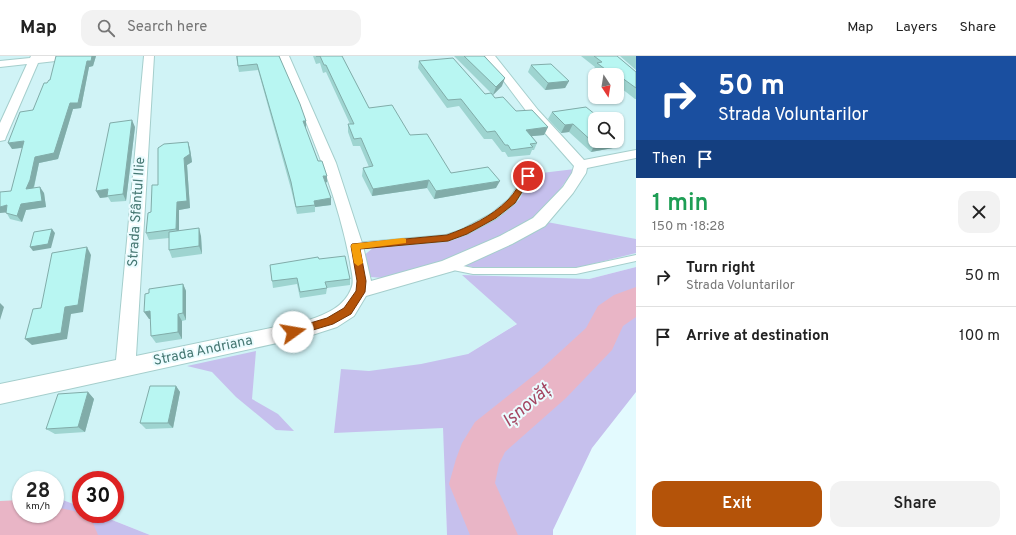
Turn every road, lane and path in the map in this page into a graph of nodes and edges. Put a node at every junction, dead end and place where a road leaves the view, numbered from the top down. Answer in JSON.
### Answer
{"nodes":[{"id":1,"x":72,"y":56,"type":"edge"},
{"id":2,"x":150,"y":56,"type":"edge"},
{"id":3,"x":284,"y":56,"type":"edge"},
{"id":4,"x":490,"y":56,"type":"edge"},
{"id":5,"x":35,"y":58,"type":"edge"},
{"id":6,"x":0,"y":64,"type":"edge"},
{"id":7,"x":0,"y":137,"type":"edge"},
{"id":8,"x":636,"y":154,"type":"edge"},
{"id":9,"x":581,"y":165,"type":"junction"},
{"id":10,"x":528,"y":176,"type":"dead end"},
{"id":11,"x":355,"y":246,"type":"junction"},
{"id":12,"x":636,"y":258,"type":"edge"},
{"id":13,"x":447,"y":266,"type":"junction"},
{"id":14,"x":360,"y":292,"type":"junction"},
{"id":15,"x":125,"y":368,"type":"junction"},
{"id":16,"x":0,"y":394,"type":"edge"}],
"edges":[{"from":1,"to":5,"type":"street"},
{"from":2,"to":15,"type":"street","name":"Strada Sfântul Ilie"},
{"from":3,"to":11,"type":"street"},
{"from":4,"to":9,"type":"street"},
{"from":5,"to":6,"type":"street"},
{"from":5,"to":7,"type":"street"},
{"from":8,"to":9,"type":"street"},
{"from":9,"to":13,"type":"street"},
{"from":10,"to":11,"type":"lane"},
{"from":11,"to":14,"type":"street"},
{"from":12,"to":13,"type":"lane"},
{"from":13,"to":14,"type":"street"},
{"from":14,"to":15,"type":"street","name":"Strada Andriana"},
{"from":15,"to":16,"type":"street","name":"Strada Andriana"}]}
